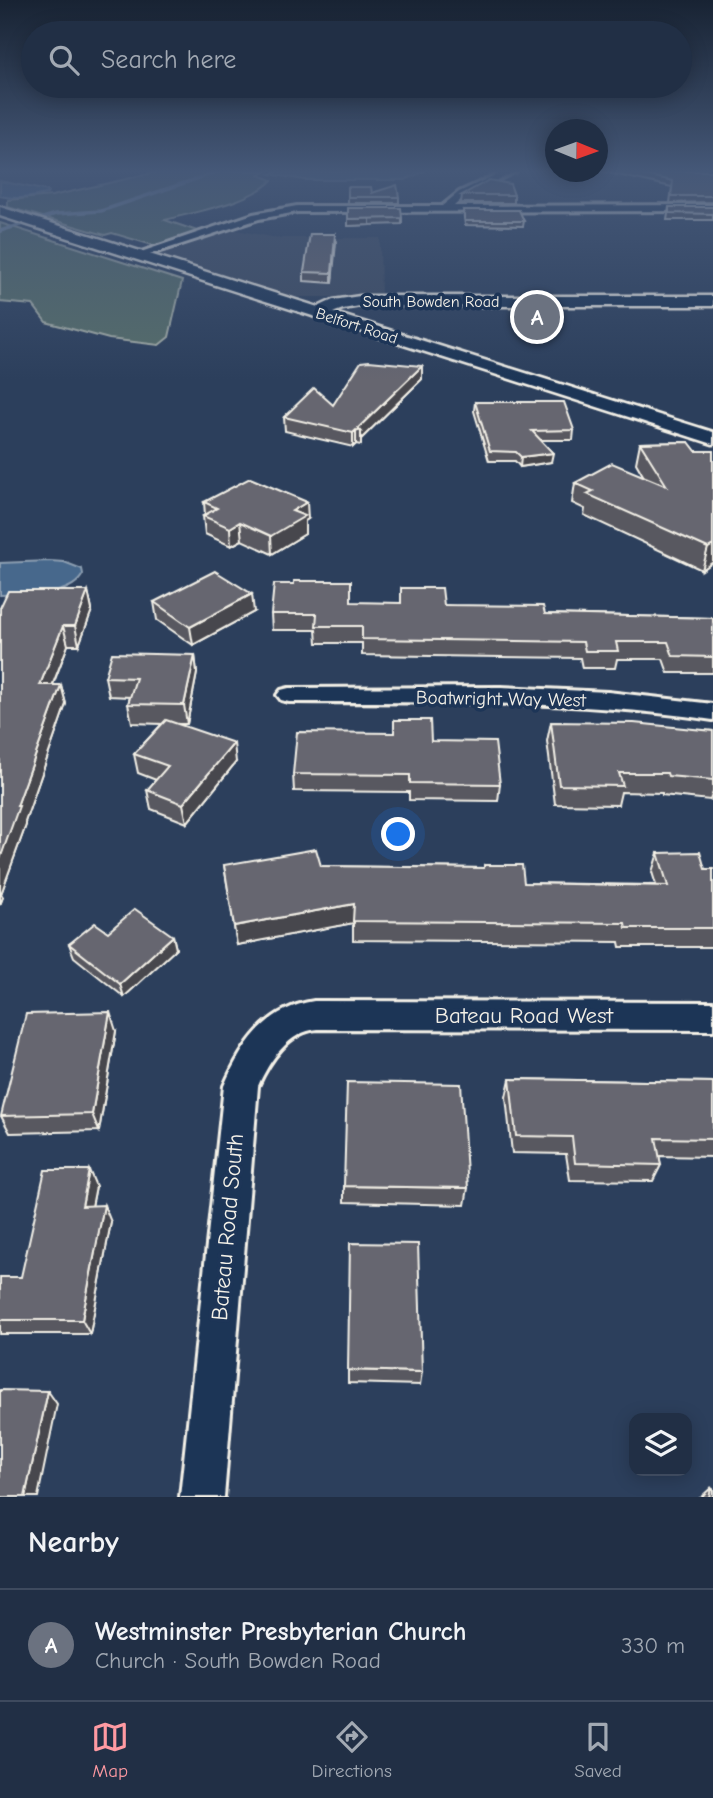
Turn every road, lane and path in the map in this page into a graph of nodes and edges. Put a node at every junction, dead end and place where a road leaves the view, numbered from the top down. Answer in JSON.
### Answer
{"nodes":[{"id":1,"x":92,"y":241,"type":"edge"},
{"id":2,"x":183,"y":241,"type":"edge"},
{"id":3,"x":138,"y":256,"type":"junction"},
{"id":4,"x":275,"y":299,"type":"junction"},
{"id":5,"x":713,"y":301,"type":"edge"},
{"id":6,"x":352,"y":302,"type":"junction"},
{"id":7,"x":319,"y":313,"type":"junction"},
{"id":8,"x":713,"y":438,"type":"edge"},
{"id":9,"x":289,"y":695,"type":"dead end"},
{"id":10,"x":713,"y":712,"type":"edge"},
{"id":11,"x":335,"y":1014,"type":"joint"},
{"id":12,"x":713,"y":1016,"type":"edge"},
{"id":13,"x":202,"y":1497,"type":"edge"}],
"edges":[{"from":1,"to":3,"type":"main road","name":"Belfort Road"},
{"from":2,"to":3,"type":"street"},
{"from":3,"to":4,"type":"main road","name":"Belfort Road"},
{"from":4,"to":6,"type":"main road"},
{"from":4,"to":7,"type":"main road","name":"Belfort Road"},
{"from":5,"to":6,"type":"main road","name":"South Bowden Road"},
{"from":6,"to":7,"type":"main road","name":"South Bowden Road"},
{"from":7,"to":8,"type":"street","name":"Belfort Road"},
{"from":9,"to":10,"type":"street","name":"Boatwright Way West"},
{"from":11,"to":12,"type":"street","name":"Bateau Road West"},
{"from":11,"to":13,"type":"street","name":"Bateau Road South"}]}
